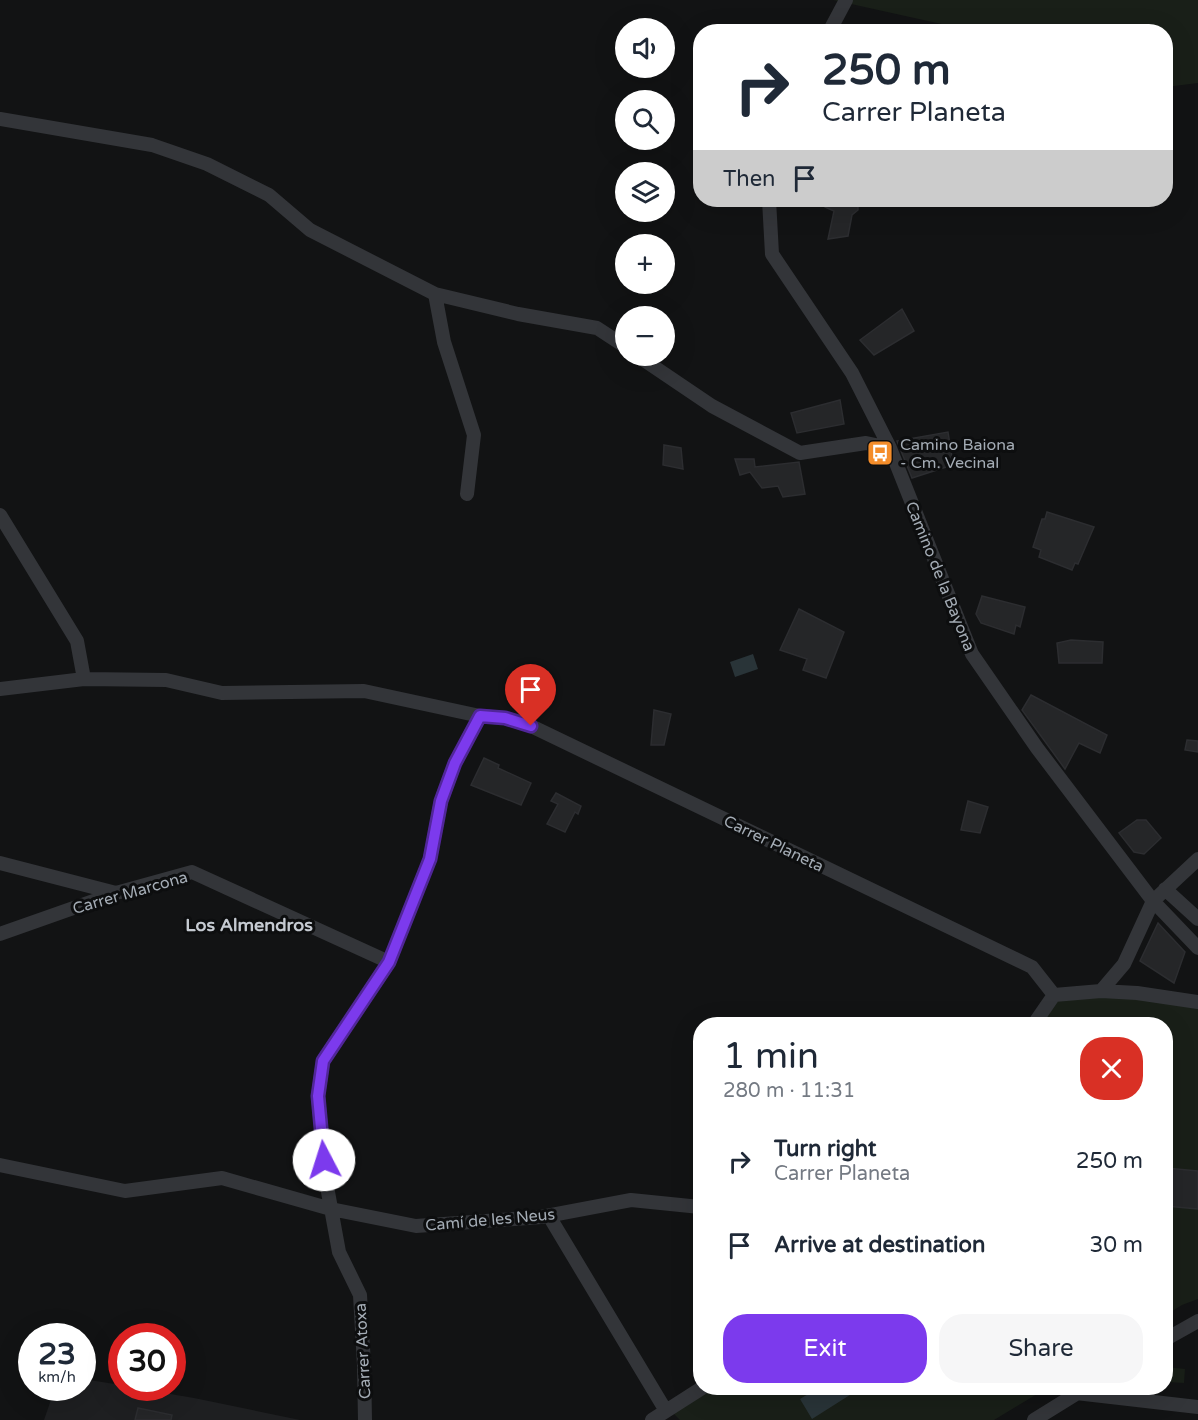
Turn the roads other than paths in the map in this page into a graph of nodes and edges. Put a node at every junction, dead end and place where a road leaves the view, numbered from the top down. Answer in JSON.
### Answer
{"nodes":[{"id":1,"x":846,"y":0,"type":"edge"},
{"id":2,"x":833,"y":24,"type":"edge"},
{"id":3,"x":0,"y":119,"type":"edge"},
{"id":4,"x":769,"y":207,"type":"edge"},
{"id":5,"x":435,"y":294,"type":"junction"},
{"id":6,"x":615,"y":340,"type":"edge"},
{"id":7,"x":653,"y":366,"type":"edge"},
{"id":8,"x":890,"y":448,"type":"junction"},
{"id":9,"x":467,"y":495,"type":"dead end"},
{"id":10,"x":0,"y":515,"type":"edge"},
{"id":11,"x":84,"y":680,"type":"junction"},
{"id":12,"x":0,"y":689,"type":"edge"},
{"id":13,"x":480,"y":716,"type":"junction"},
{"id":14,"x":1198,"y":859,"type":"edge"},
{"id":15,"x":0,"y":863,"type":"edge"},
{"id":16,"x":1165,"y":889,"type":"junction"},
{"id":17,"x":116,"y":893,"type":"junction"},
{"id":18,"x":1153,"y":901,"type":"junction"},
{"id":19,"x":1198,"y":919,"type":"edge"},
{"id":20,"x":0,"y":934,"type":"edge"},
{"id":21,"x":1198,"y":948,"type":"edge"},
{"id":22,"x":389,"y":962,"type":"junction"},
{"id":23,"x":1101,"y":991,"type":"junction"},
{"id":24,"x":1054,"y":995,"type":"junction"},
{"id":25,"x":1198,"y":1002,"type":"edge"},
{"id":26,"x":1039,"y":1017,"type":"edge"},
{"id":27,"x":0,"y":1165,"type":"edge"},
{"id":28,"x":693,"y":1206,"type":"edge"},
{"id":29,"x":331,"y":1209,"type":"junction"},
{"id":30,"x":549,"y":1216,"type":"junction"},
{"id":31,"x":1198,"y":1321,"type":"edge"},
{"id":32,"x":1173,"y":1335,"type":"edge"},
{"id":33,"x":693,"y":1394,"type":"edge"},
{"id":34,"x":1073,"y":1395,"type":"edge"},
{"id":35,"x":1115,"y":1395,"type":"edge"},
{"id":36,"x":1198,"y":1407,"type":"edge"},
{"id":37,"x":659,"y":1417,"type":"edge"},
{"id":38,"x":365,"y":1420,"type":"edge"},
{"id":39,"x":1034,"y":1420,"type":"edge"}],
"edges":[{"from":1,"to":2,"type":"street"},
{"from":3,"to":5,"type":"street"},
{"from":4,"to":8,"type":"street","name":"Camino de la Bayona"},
{"from":5,"to":6,"type":"street"},
{"from":5,"to":9,"type":"street"},
{"from":7,"to":8,"type":"street"},
{"from":8,"to":18,"type":"street","name":"Camino de la Bayona"},
{"from":10,"to":11,"type":"street"},
{"from":11,"to":12,"type":"street","name":"Carrer Planeta"},
{"from":11,"to":13,"type":"street","name":"Carrer Planeta"},
{"from":13,"to":22,"type":"street","name":"Carrer Atoxa"},
{"from":13,"to":24,"type":"street","name":"Carrer Planeta"},
{"from":14,"to":16,"type":"street"},
{"from":15,"to":17,"type":"street"},
{"from":16,"to":18,"type":"street"},
{"from":16,"to":19,"type":"street"},
{"from":17,"to":20,"type":"street","name":"Carrer Marcona"},
{"from":17,"to":22,"type":"street","name":"Carrer Marcona"},
{"from":18,"to":21,"type":"street","name":"Camino de la Bayona"},
{"from":18,"to":23,"type":"street"},
{"from":22,"to":29,"type":"street","name":"Carrer Atoxa"},
{"from":23,"to":24,"type":"street"},
{"from":23,"to":25,"type":"street"},
{"from":24,"to":26,"type":"street"},
{"from":27,"to":29,"type":"street","name":"Camí de les Neus"},
{"from":28,"to":30,"type":"street","name":"Camí de les Neus"},
{"from":29,"to":30,"type":"street","name":"Camí de les Neus"},
{"from":29,"to":38,"type":"street","name":"Carrer Atoxa"},
{"from":30,"to":37,"type":"street"},
{"from":31,"to":32,"type":"street"},
{"from":33,"to":37,"type":"street"},
{"from":34,"to":39,"type":"street"},
{"from":35,"to":36,"type":"street"}]}
